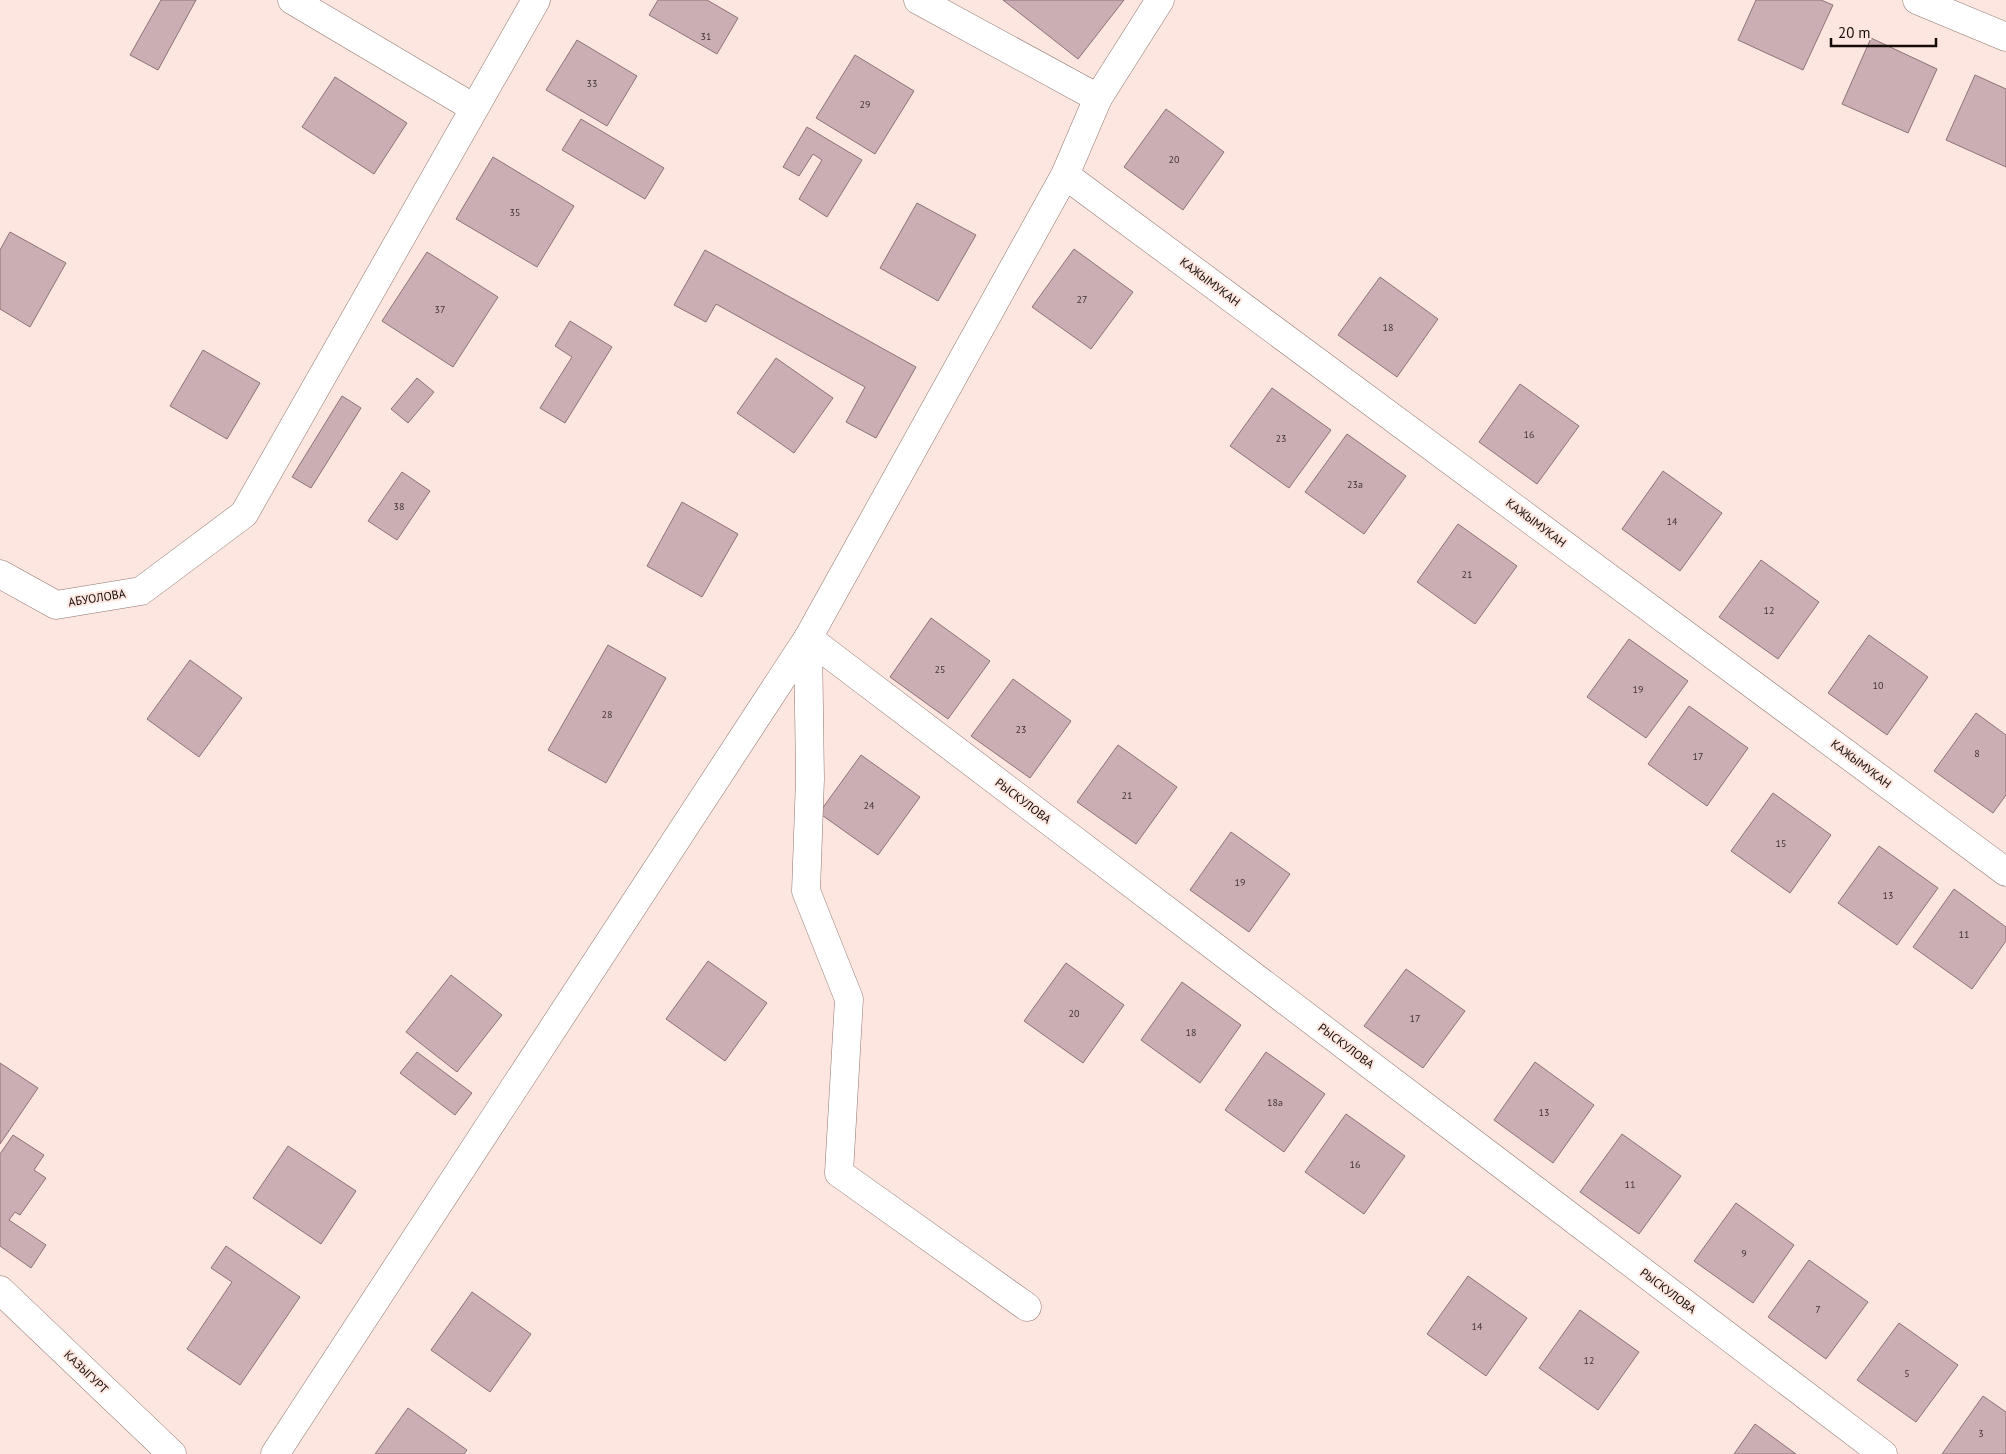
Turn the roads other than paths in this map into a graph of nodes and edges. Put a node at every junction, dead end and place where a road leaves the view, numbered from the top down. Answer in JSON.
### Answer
{"nodes":[{"id":1,"x":292,"y":0,"type":"edge"},
{"id":2,"x":536,"y":0,"type":"edge"},
{"id":3,"x":918,"y":0,"type":"edge"},
{"id":4,"x":1160,"y":0,"type":"edge"},
{"id":5,"x":1917,"y":0,"type":"edge"},
{"id":6,"x":2006,"y":37,"type":"edge"},
{"id":7,"x":1098,"y":98,"type":"junction"},
{"id":8,"x":474,"y":108,"type":"junction"},
{"id":9,"x":1066,"y":175,"type":"junction"},
{"id":10,"x":0,"y":574,"type":"edge"},
{"id":11,"x":808,"y":638,"type":"junction"},
{"id":12,"x":2006,"y":872,"type":"edge"},
{"id":13,"x":0,"y":1290,"type":"edge"},
{"id":14,"x":1026,"y":1307,"type":"dead end"},
{"id":15,"x":172,"y":1454,"type":"edge"},
{"id":16,"x":275,"y":1454,"type":"edge"},
{"id":17,"x":1883,"y":1454,"type":"edge"}],
"edges":[{"from":1,"to":8,"type":"street"},
{"from":2,"to":8,"type":"street"},
{"from":3,"to":7,"type":"street"},
{"from":4,"to":7,"type":"street"},
{"from":5,"to":6,"type":"street"},
{"from":7,"to":9,"type":"street"},
{"from":8,"to":10,"type":"street","name":"АБУОЛОВА"},
{"from":9,"to":11,"type":"street"},
{"from":9,"to":12,"type":"street","name":"КАЖЫМУКАН"},
{"from":11,"to":14,"type":"street"},
{"from":11,"to":16,"type":"street"},
{"from":11,"to":17,"type":"street","name":"РЫСКУЛОВА"},
{"from":13,"to":15,"type":"street","name":"КАЗЫГУРТ"}]}
